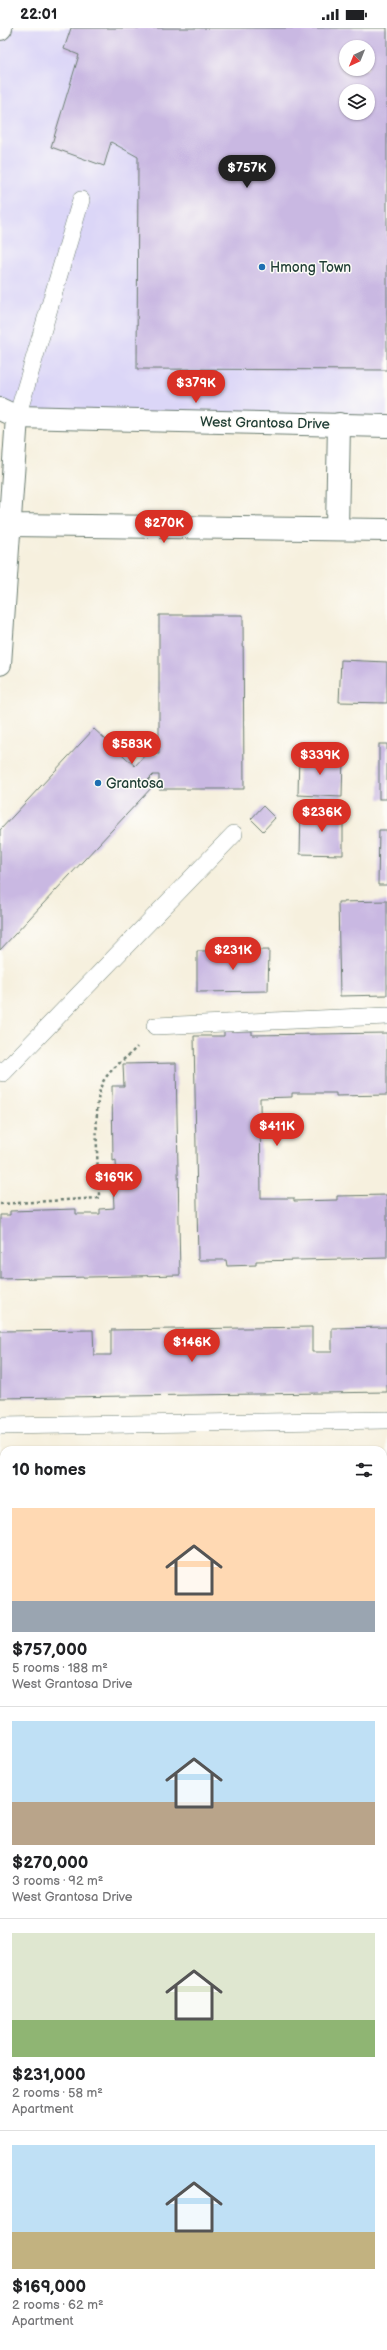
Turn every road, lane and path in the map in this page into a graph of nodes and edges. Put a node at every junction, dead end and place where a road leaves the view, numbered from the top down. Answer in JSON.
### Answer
{"nodes":[{"id":1,"x":81,"y":200,"type":"dead end"},
{"id":2,"x":8,"y":413,"type":"edge"},
{"id":3,"x":339,"y":424,"type":"junction"},
{"id":4,"x":387,"y":426,"type":"edge"},
{"id":5,"x":5,"y":522,"type":"edge"},
{"id":6,"x":337,"y":529,"type":"junction"},
{"id":7,"x":387,"y":530,"type":"edge"},
{"id":8,"x":0,"y":664,"type":"edge"},
{"id":9,"x":234,"y":834,"type":"dead end"},
{"id":10,"x":387,"y":1016,"type":"edge"},
{"id":11,"x":155,"y":1026,"type":"joint"},
{"id":12,"x":0,"y":1070,"type":"edge"},
{"id":13,"x":0,"y":1204,"type":"edge"},
{"id":14,"x":387,"y":1420,"type":"edge"},
{"id":15,"x":0,"y":1426,"type":"edge"}],
"edges":[{"from":1,"to":2,"type":"lane"},
{"from":2,"to":3,"type":"street","name":"West Grantosa Drive"},
{"from":2,"to":5,"type":"street"},
{"from":3,"to":4,"type":"street","name":"West Grantosa Drive"},
{"from":3,"to":6,"type":"street"},
{"from":5,"to":6,"type":"street"},
{"from":5,"to":8,"type":"street"},
{"from":6,"to":7,"type":"street"},
{"from":9,"to":12,"type":"lane"},
{"from":10,"to":11,"type":"lane"},
{"from":11,"to":13,"type":"path"},
{"from":14,"to":15,"type":"lane"}]}
